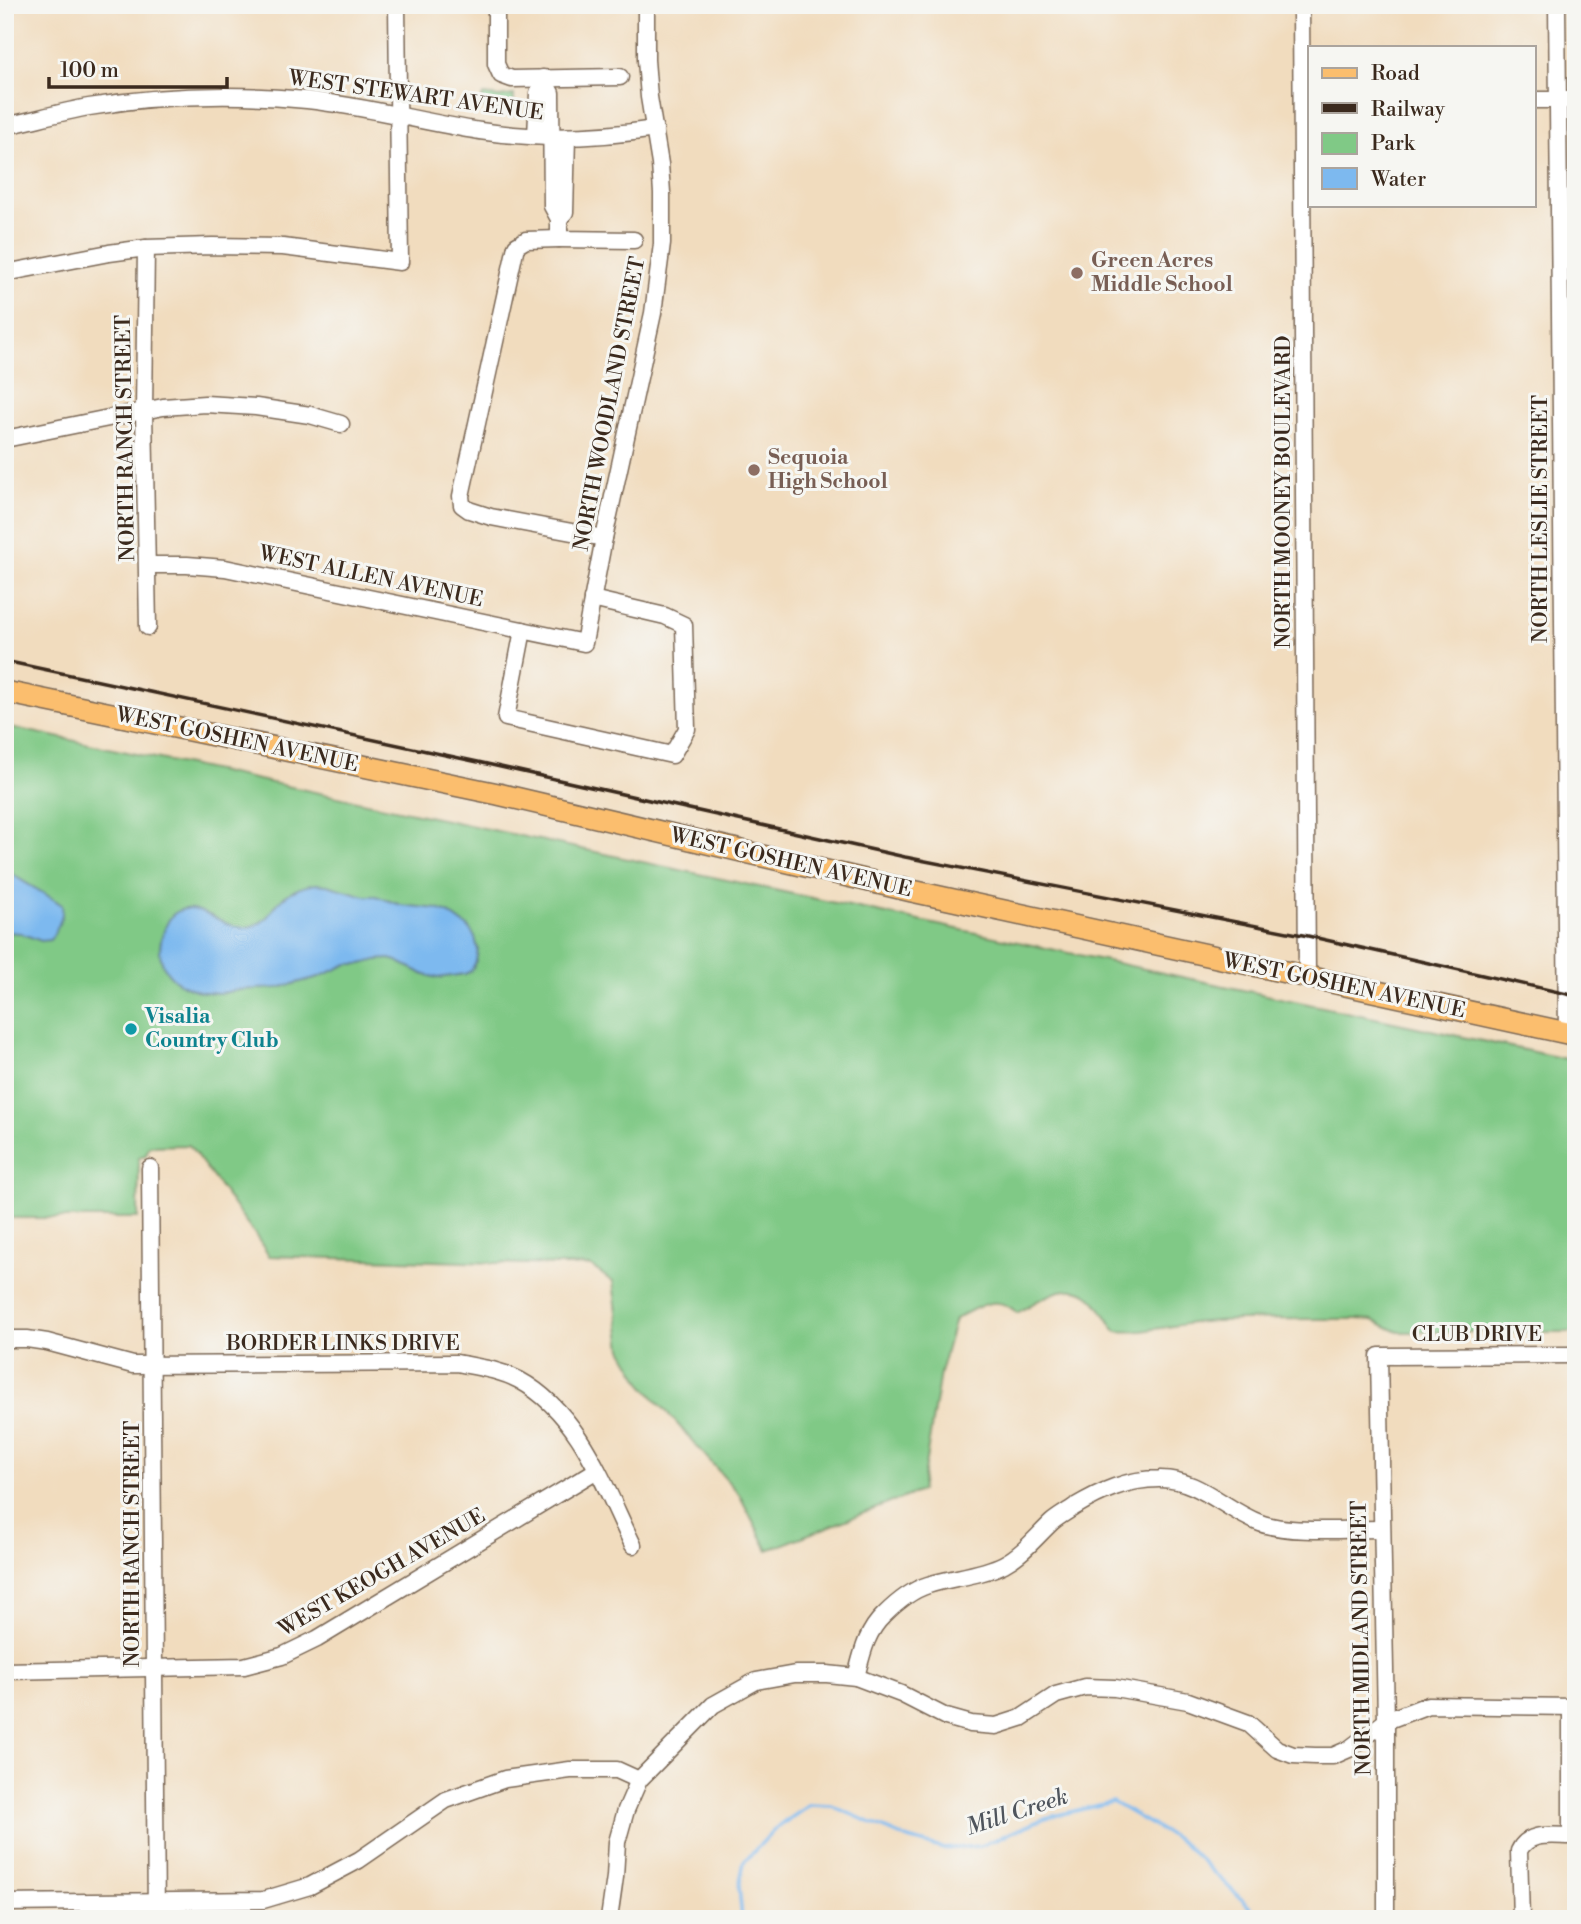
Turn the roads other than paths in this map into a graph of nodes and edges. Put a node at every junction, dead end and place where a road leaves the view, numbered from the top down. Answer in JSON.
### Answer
{"nodes":[{"id":1,"x":397,"y":5,"type":"edge"},
{"id":2,"x":496,"y":5,"type":"edge"},
{"id":3,"x":646,"y":5,"type":"edge"},
{"id":4,"x":1301,"y":5,"type":"edge"},
{"id":5,"x":1557,"y":5,"type":"edge"},
{"id":6,"x":620,"y":77,"type":"dead end"},
{"id":7,"x":543,"y":78,"type":"junction"},
{"id":8,"x":1306,"y":100,"type":"edge"},
{"id":9,"x":1536,"y":100,"type":"edge"},
{"id":10,"x":1558,"y":100,"type":"junction"},
{"id":11,"x":1576,"y":100,"type":"edge"},
{"id":12,"x":399,"y":115,"type":"junction"},
{"id":13,"x":5,"y":126,"type":"edge"},
{"id":14,"x":655,"y":129,"type":"junction"},
{"id":15,"x":551,"y":136,"type":"junction"},
{"id":16,"x":1568,"y":234,"type":"edge"},
{"id":17,"x":559,"y":239,"type":"junction"},
{"id":18,"x":634,"y":240,"type":"dead end"},
{"id":19,"x":146,"y":248,"type":"junction"},
{"id":20,"x":5,"y":273,"type":"edge"},
{"id":21,"x":144,"y":411,"type":"junction"},
{"id":22,"x":341,"y":424,"type":"dead end"},
{"id":23,"x":5,"y":439,"type":"edge"},
{"id":24,"x":604,"y":538,"type":"junction"},
{"id":25,"x":148,"y":565,"type":"junction"},
{"id":26,"x":592,"y":599,"type":"junction"},
{"id":27,"x":148,"y":627,"type":"dead end"},
{"id":28,"x":523,"y":630,"type":"junction"},
{"id":29,"x":584,"y":643,"type":"joint"},
{"id":30,"x":5,"y":692,"type":"edge"},
{"id":31,"x":1307,"y":978,"type":"junction"},
{"id":32,"x":1571,"y":1034,"type":"edge"},
{"id":33,"x":150,"y":1168,"type":"dead end"},
{"id":34,"x":5,"y":1339,"type":"edge"},
{"id":35,"x":1576,"y":1355,"type":"edge"},
{"id":36,"x":1379,"y":1356,"type":"joint"},
{"id":37,"x":152,"y":1365,"type":"junction"},
{"id":38,"x":597,"y":1470,"type":"junction"},
{"id":39,"x":1381,"y":1529,"type":"junction"},
{"id":40,"x":633,"y":1545,"type":"dead end"},
{"id":41,"x":154,"y":1669,"type":"junction"},
{"id":42,"x":5,"y":1671,"type":"edge"},
{"id":43,"x":856,"y":1676,"type":"junction"},
{"id":44,"x":1574,"y":1707,"type":"edge"},
{"id":45,"x":1386,"y":1721,"type":"junction"},
{"id":46,"x":639,"y":1780,"type":"junction"},
{"id":47,"x":156,"y":1901,"type":"junction"},
{"id":48,"x":5,"y":1903,"type":"edge"},
{"id":49,"x":156,"y":1919,"type":"edge"},
{"id":50,"x":609,"y":1919,"type":"edge"},
{"id":51,"x":1386,"y":1919,"type":"edge"},
{"id":52,"x":1521,"y":1919,"type":"edge"}],
"edges":[{"from":1,"to":12,"type":"street"},
{"from":2,"to":7,"type":"street"},
{"from":3,"to":14,"type":"street","name":"NORTH WOODLAND STREET"},
{"from":4,"to":8,"type":"street","name":"NORTH MOONEY BOULEVARD"},
{"from":5,"to":10,"type":"street","name":"NORTH LESLIE STREET"},
{"from":6,"to":7,"type":"street"},
{"from":7,"to":15,"type":"street"},
{"from":8,"to":31,"type":"street","name":"NORTH MOONEY BOULEVARD"},
{"from":9,"to":10,"type":"street"},
{"from":10,"to":11,"type":"street"},
{"from":10,"to":16,"type":"street","name":"NORTH LESLIE STREET"},
{"from":12,"to":13,"type":"street","name":"WEST STEWART AVENUE"},
{"from":12,"to":15,"type":"street","name":"WEST STEWART AVENUE"},
{"from":12,"to":19,"type":"street"},
{"from":14,"to":15,"type":"street","name":"WEST STEWART AVENUE"},
{"from":14,"to":24,"type":"street","name":"NORTH WOODLAND STREET"},
{"from":15,"to":17,"type":"street"},
{"from":16,"to":32,"type":"street","name":"NORTH LESLIE STREET"},
{"from":17,"to":18,"type":"street"},
{"from":17,"to":24,"type":"street"},
{"from":19,"to":20,"type":"street"},
{"from":19,"to":21,"type":"street","name":"NORTH RANCH STREET"},
{"from":21,"to":22,"type":"street"},
{"from":21,"to":23,"type":"street"},
{"from":21,"to":25,"type":"street","name":"NORTH RANCH STREET"},
{"from":24,"to":26,"type":"street","name":"NORTH WOODLAND STREET"},
{"from":25,"to":27,"type":"street","name":"NORTH RANCH STREET"},
{"from":25,"to":28,"type":"street","name":"WEST ALLEN AVENUE"},
{"from":26,"to":28,"type":"street"},
{"from":26,"to":29,"type":"street","name":"NORTH WOODLAND STREET"},
{"from":28,"to":29,"type":"street","name":"WEST ALLEN AVENUE"},
{"from":30,"to":31,"type":"main road","name":"WEST GOSHEN AVENUE"},
{"from":31,"to":32,"type":"main road","name":"WEST GOSHEN AVENUE"},
{"from":33,"to":37,"type":"street","name":"NORTH RANCH STREET"},
{"from":34,"to":37,"type":"street","name":"BORDER LINKS DRIVE"},
{"from":35,"to":36,"type":"street","name":"CLUB DRIVE"},
{"from":36,"to":39,"type":"street","name":"NORTH MIDLAND STREET"},
{"from":37,"to":38,"type":"street","name":"BORDER LINKS DRIVE"},
{"from":37,"to":41,"type":"street","name":"NORTH RANCH STREET"},
{"from":38,"to":40,"type":"street","name":"BORDER LINKS DRIVE"},
{"from":38,"to":41,"type":"street","name":"WEST KEOGH AVENUE"},
{"from":39,"to":43,"type":"street"},
{"from":39,"to":45,"type":"street","name":"NORTH MIDLAND STREET"},
{"from":41,"to":42,"type":"street","name":"WEST KEOGH AVENUE"},
{"from":41,"to":47,"type":"street","name":"NORTH RANCH STREET"},
{"from":43,"to":45,"type":"street"},
{"from":43,"to":46,"type":"street"},
{"from":44,"to":45,"type":"street"},
{"from":44,"to":52,"type":"street"},
{"from":45,"to":51,"type":"street","name":"NORTH MIDLAND STREET"},
{"from":46,"to":47,"type":"street"},
{"from":46,"to":50,"type":"street"},
{"from":47,"to":48,"type":"street"},
{"from":47,"to":49,"type":"street","name":"NORTH RANCH STREET"}]}
